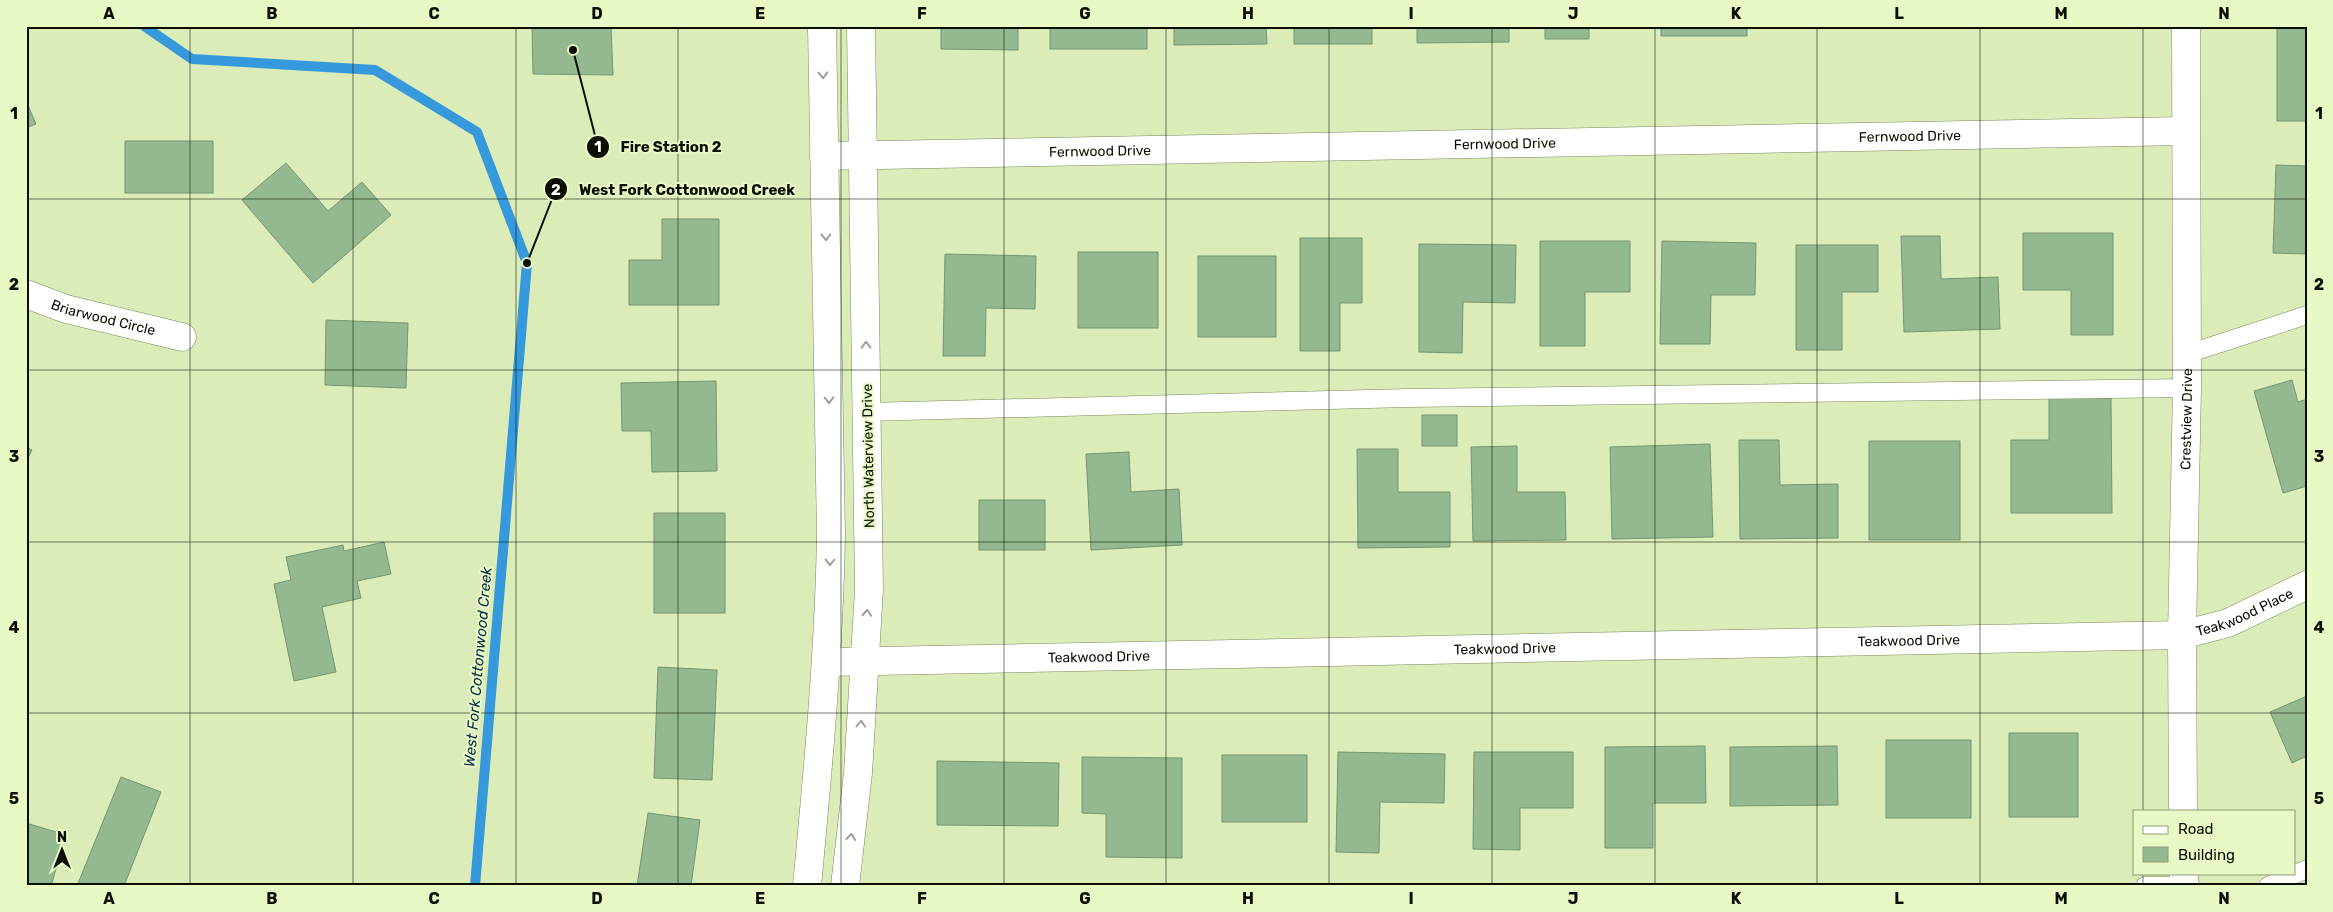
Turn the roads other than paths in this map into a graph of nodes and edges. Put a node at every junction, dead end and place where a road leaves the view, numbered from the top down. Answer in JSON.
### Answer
{"nodes":[{"id":1,"x":822,"y":26,"type":"edge"},
{"id":2,"x":861,"y":26,"type":"edge"},
{"id":3,"x":2186,"y":26,"type":"edge"},
{"id":4,"x":2186,"y":131,"type":"junction"},
{"id":5,"x":863,"y":155,"type":"junction"},
{"id":6,"x":824,"y":156,"type":"junction"},
{"id":7,"x":26,"y":294,"type":"edge"},
{"id":8,"x":2307,"y":315,"type":"edge"},
{"id":9,"x":182,"y":337,"type":"dead end"},
{"id":10,"x":2187,"y":354,"type":"junction"},
{"id":11,"x":2187,"y":388,"type":"junction"},
{"id":12,"x":867,"y":412,"type":"junction"},
{"id":13,"x":2307,"y":585,"type":"edge"},
{"id":14,"x":2182,"y":635,"type":"junction"},
{"id":15,"x":827,"y":662,"type":"junction"},
{"id":16,"x":865,"y":662,"type":"junction"},
{"id":17,"x":2183,"y":810,"type":"edge"},
{"id":18,"x":2296,"y":874,"type":"edge"},
{"id":19,"x":2186,"y":882,"type":"edge"},
{"id":20,"x":807,"y":886,"type":"edge"},
{"id":21,"x":845,"y":886,"type":"edge"},
{"id":22,"x":2146,"y":886,"type":"edge"},
{"id":23,"x":2268,"y":886,"type":"edge"}],
"edges":[{"from":1,"to":6,"type":"street","one_way":true},
{"from":2,"to":5,"type":"street","name":"North Waterview Drive"},
{"from":3,"to":4,"type":"street","name":"Crestview Drive"},
{"from":4,"to":5,"type":"street","name":"Fernwood Drive"},
{"from":4,"to":10,"type":"street","name":"Crestview Drive"},
{"from":5,"to":6,"type":"street","name":"Fernwood Drive"},
{"from":12,"to":5,"type":"street","name":"North Waterview Drive","one_way":true},
{"from":6,"to":15,"type":"street","one_way":true},
{"from":7,"to":9,"type":"street","name":"Briarwood Circle"},
{"from":8,"to":10,"type":"lane"},
{"from":10,"to":11,"type":"street","name":"Crestview Drive"},
{"from":11,"to":12,"type":"lane"},
{"from":11,"to":14,"type":"street","name":"Crestview Drive"},
{"from":16,"to":12,"type":"street","name":"North Waterview Drive","one_way":true},
{"from":13,"to":14,"type":"street","name":"Teakwood Place"},
{"from":14,"to":16,"type":"street","name":"Teakwood Drive"},
{"from":14,"to":17,"type":"street","name":"Crestview Drive"},
{"from":15,"to":16,"type":"street","name":"Teakwood Drive"},
{"from":15,"to":20,"type":"street"},
{"from":21,"to":16,"type":"street","name":"North Waterview Drive","one_way":true},
{"from":18,"to":23,"type":"lane"},
{"from":19,"to":22,"type":"lane"}]}
